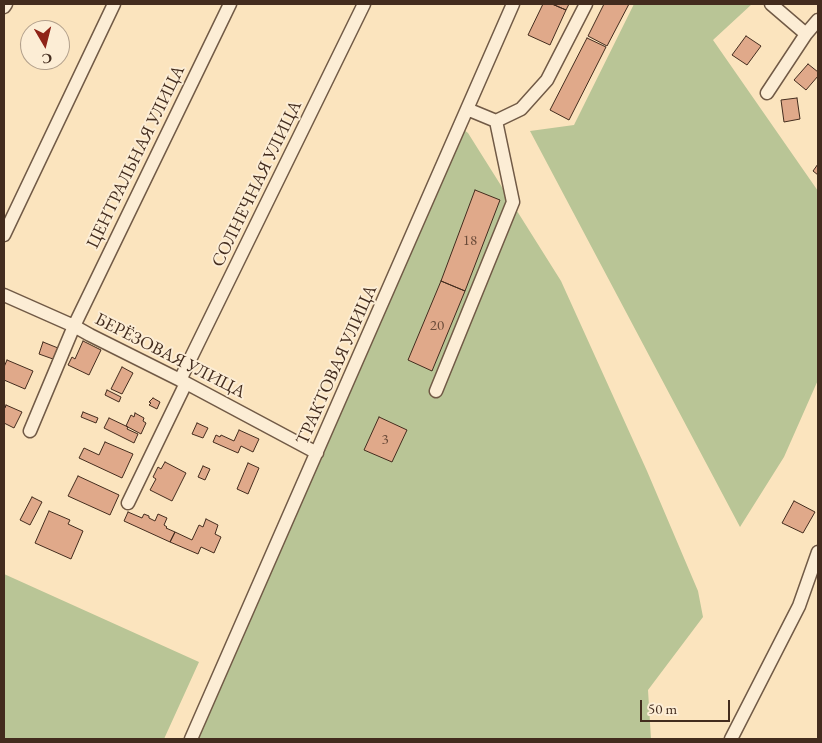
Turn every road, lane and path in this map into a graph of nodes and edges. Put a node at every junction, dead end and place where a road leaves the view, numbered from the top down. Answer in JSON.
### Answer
{"nodes":[{"id":1,"x":6,"y":4,"type":"edge"},
{"id":2,"x":114,"y":4,"type":"edge"},
{"id":3,"x":230,"y":4,"type":"edge"},
{"id":4,"x":364,"y":4,"type":"edge"},
{"id":5,"x":513,"y":4,"type":"edge"},
{"id":6,"x":586,"y":4,"type":"edge"},
{"id":7,"x":771,"y":4,"type":"edge"},
{"id":8,"x":4,"y":8,"type":"edge"},
{"id":9,"x":818,"y":20,"type":"edge"},
{"id":10,"x":806,"y":34,"type":"junction"},
{"id":11,"x":767,"y":93,"type":"dead end"},
{"id":12,"x":467,"y":109,"type":"junction"},
{"id":13,"x":496,"y":121,"type":"junction"},
{"id":14,"x":4,"y":235,"type":"edge"},
{"id":15,"x":4,"y":295,"type":"edge"},
{"id":16,"x":74,"y":326,"type":"junction"},
{"id":17,"x":183,"y":382,"type":"junction"},
{"id":18,"x":436,"y":391,"type":"dead end"},
{"id":19,"x":30,"y":431,"type":"dead end"},
{"id":20,"x":317,"y":453,"type":"junction"},
{"id":21,"x":128,"y":503,"type":"dead end"},
{"id":22,"x":818,"y":552,"type":"edge"},
{"id":23,"x":191,"y":739,"type":"edge"},
{"id":24,"x":731,"y":739,"type":"edge"}],
"edges":[{"from":1,"to":8,"type":"street"},
{"from":2,"to":14,"type":"street"},
{"from":3,"to":16,"type":"street","name":"ЦЕНТРАЛЬНАЯ УЛИЦА"},
{"from":4,"to":17,"type":"street","name":"СОЛНЕЧНАЯ УЛИЦА"},
{"from":5,"to":12,"type":"street","name":"ТРАКТОВАЯ УЛИЦА"},
{"from":6,"to":13,"type":"street"},
{"from":7,"to":10,"type":"street"},
{"from":9,"to":10,"type":"street"},
{"from":10,"to":11,"type":"street"},
{"from":12,"to":13,"type":"street"},
{"from":12,"to":20,"type":"street","name":"ТРАКТОВАЯ УЛИЦА"},
{"from":13,"to":18,"type":"street"},
{"from":15,"to":16,"type":"street","name":"БЕРЁЗОВАЯ УЛИЦА"},
{"from":16,"to":17,"type":"street","name":"БЕРЁЗОВАЯ УЛИЦА"},
{"from":16,"to":19,"type":"street","name":"ЦЕНТРАЛЬНАЯ УЛИЦА"},
{"from":17,"to":20,"type":"street","name":"БЕРЁЗОВАЯ УЛИЦА"},
{"from":17,"to":21,"type":"street","name":"СОЛНЕЧНАЯ УЛИЦА"},
{"from":20,"to":23,"type":"street","name":"ТРАКТОВАЯ УЛИЦА"},
{"from":22,"to":24,"type":"street"}]}
